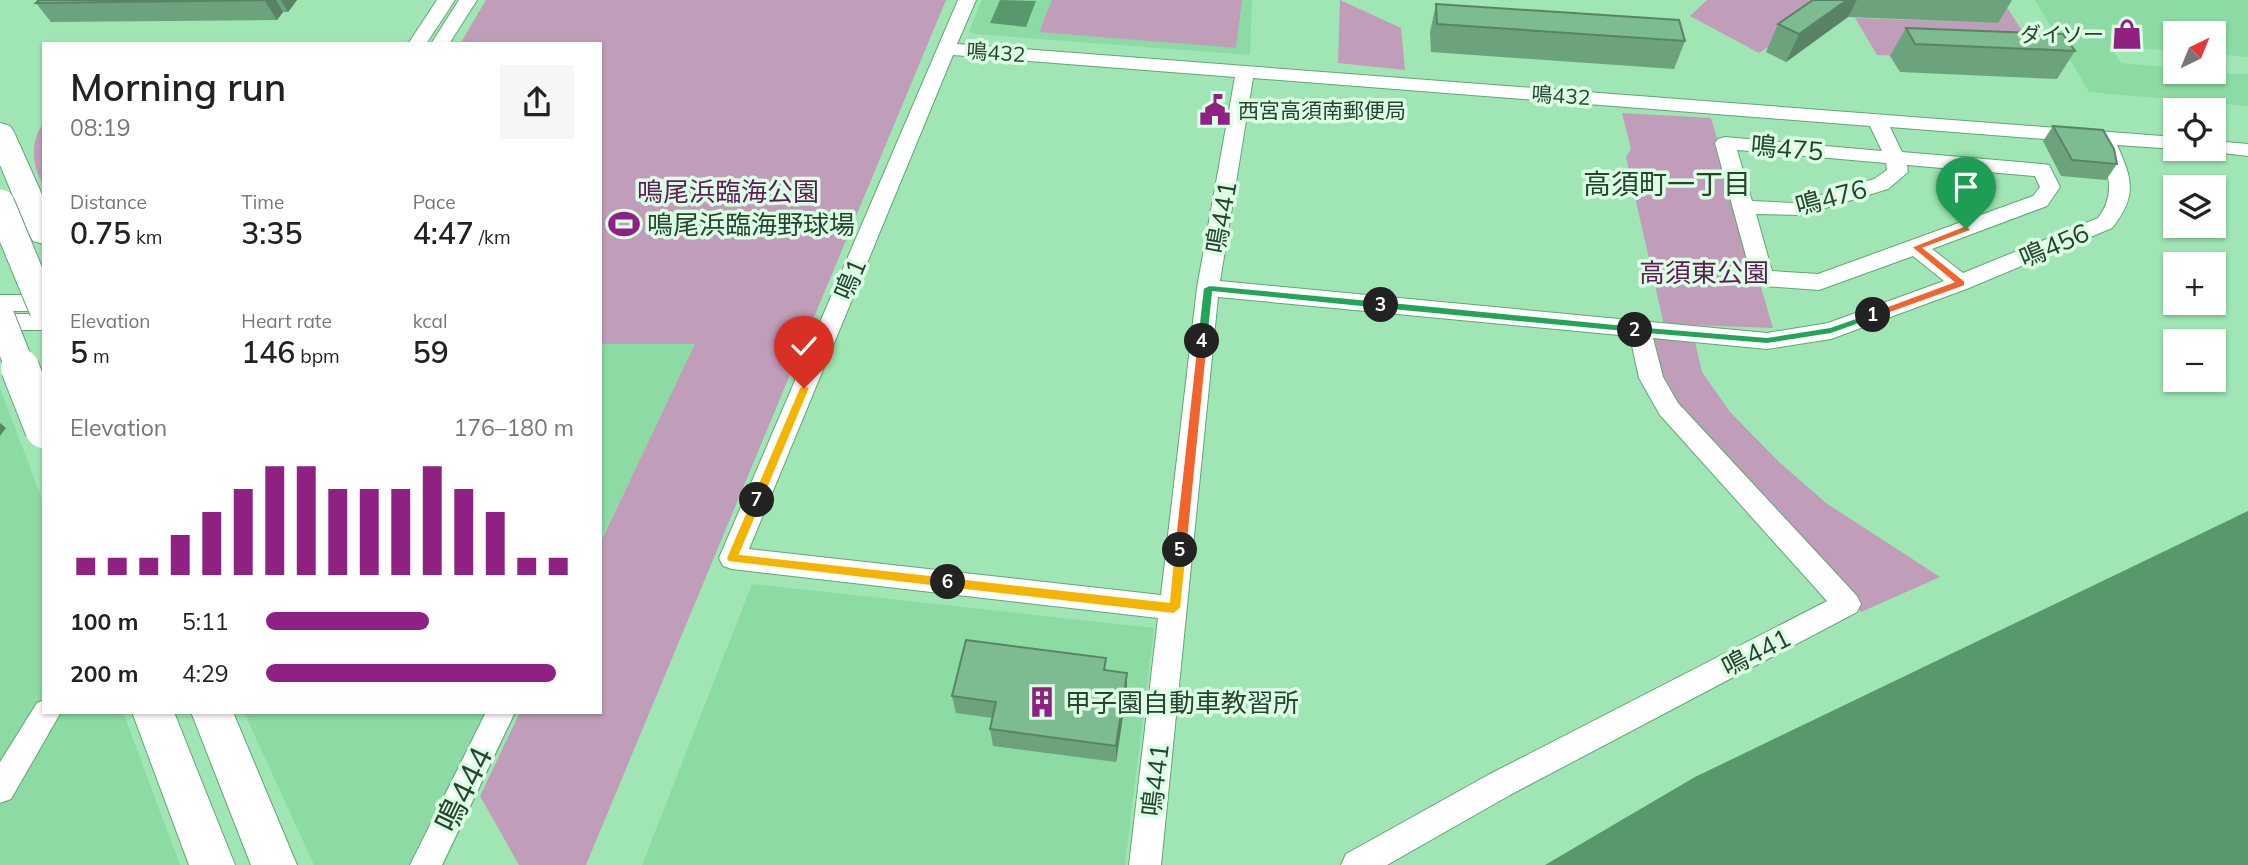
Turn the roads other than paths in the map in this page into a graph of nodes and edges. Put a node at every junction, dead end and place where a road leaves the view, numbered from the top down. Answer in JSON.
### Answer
{"nodes":[{"id":1,"x":446,"y":0,"type":"edge"},
{"id":2,"x":468,"y":0,"type":"edge"},
{"id":3,"x":967,"y":0,"type":"edge"},
{"id":4,"x":418,"y":42,"type":"edge"},
{"id":5,"x":441,"y":42,"type":"edge"},
{"id":6,"x":947,"y":49,"type":"junction"},
{"id":7,"x":1245,"y":70,"type":"junction"},
{"id":8,"x":1877,"y":120,"type":"junction"},
{"id":9,"x":0,"y":132,"type":"edge"},
{"id":10,"x":2104,"y":137,"type":"junction"},
{"id":11,"x":2163,"y":142,"type":"edge"},
{"id":12,"x":2226,"y":148,"type":"edge"},
{"id":13,"x":2248,"y":150,"type":"edge"},
{"id":14,"x":1895,"y":158,"type":"junction"},
{"id":15,"x":0,"y":204,"type":"edge"},
{"id":16,"x":1745,"y":207,"type":"junction"},
{"id":17,"x":42,"y":229,"type":"edge"},
{"id":18,"x":1916,"y":247,"type":"junction"},
{"id":19,"x":1961,"y":283,"type":"junction"},
{"id":20,"x":1209,"y":288,"type":"junction"},
{"id":21,"x":0,"y":303,"type":"edge"},
{"id":22,"x":42,"y":303,"type":"edge"},
{"id":23,"x":42,"y":305,"type":"edge"},
{"id":24,"x":0,"y":319,"type":"edge"},
{"id":25,"x":42,"y":322,"type":"edge"},
{"id":26,"x":1640,"y":330,"type":"junction"},
{"id":27,"x":0,"y":343,"type":"edge"},
{"id":28,"x":31,"y":397,"type":"junction"},
{"id":29,"x":42,"y":424,"type":"edge"},
{"id":30,"x":1174,"y":608,"type":"junction"},
{"id":31,"x":46,"y":714,"type":"edge"},
{"id":32,"x":154,"y":714,"type":"edge"},
{"id":33,"x":213,"y":714,"type":"edge"},
{"id":34,"x":500,"y":714,"type":"edge"},
{"id":35,"x":0,"y":789,"type":"edge"},
{"id":36,"x":212,"y":865,"type":"edge"},
{"id":37,"x":274,"y":865,"type":"edge"},
{"id":38,"x":426,"y":865,"type":"edge"},
{"id":39,"x":1145,"y":865,"type":"edge"},
{"id":40,"x":1357,"y":865,"type":"edge"}],
"edges":[{"from":1,"to":4,"type":"street"},
{"from":2,"to":5,"type":"street"},
{"from":3,"to":6,"type":"street","name":"鳴1"},
{"from":6,"to":7,"type":"street","name":"鳴432"},
{"from":6,"to":30,"type":"street","name":"鳴1"},
{"from":7,"to":8,"type":"street","name":"鳴432"},
{"from":7,"to":20,"type":"street","name":"鳴441"},
{"from":8,"to":10,"type":"street","name":"鳴432"},
{"from":8,"to":14,"type":"street"},
{"from":9,"to":17,"type":"highway"},
{"from":10,"to":11,"type":"street","name":"鳴432"},
{"from":10,"to":19,"type":"street","name":"鳴456"},
{"from":12,"to":13,"type":"street"},
{"from":14,"to":16,"type":"street","name":"鳴476"},
{"from":14,"to":16,"type":"street","name":"鳴475"},
{"from":14,"to":18,"type":"street"},
{"from":15,"to":23,"type":"highway","bridge":true},
{"from":16,"to":18,"type":"street","name":"鳴475"},
{"from":18,"to":19,"type":"street"},
{"from":19,"to":26,"type":"street","name":"鳴456"},
{"from":20,"to":26,"type":"street","name":"鳴456"},
{"from":20,"to":30,"type":"street","name":"鳴441"},
{"from":21,"to":22,"type":"street"},
{"from":24,"to":25,"type":"street"},
{"from":24,"to":28,"type":"highway","bridge":true},
{"from":26,"to":40,"type":"street","name":"鳴441"},
{"from":27,"to":28,"type":"highway","bridge":true},
{"from":28,"to":29,"type":"highway","bridge":true},
{"from":30,"to":39,"type":"street","name":"鳴441"},
{"from":31,"to":35,"type":"street"},
{"from":32,"to":36,"type":"highway"},
{"from":33,"to":37,"type":"highway"},
{"from":34,"to":38,"type":"street","name":"鳴444"}]}
